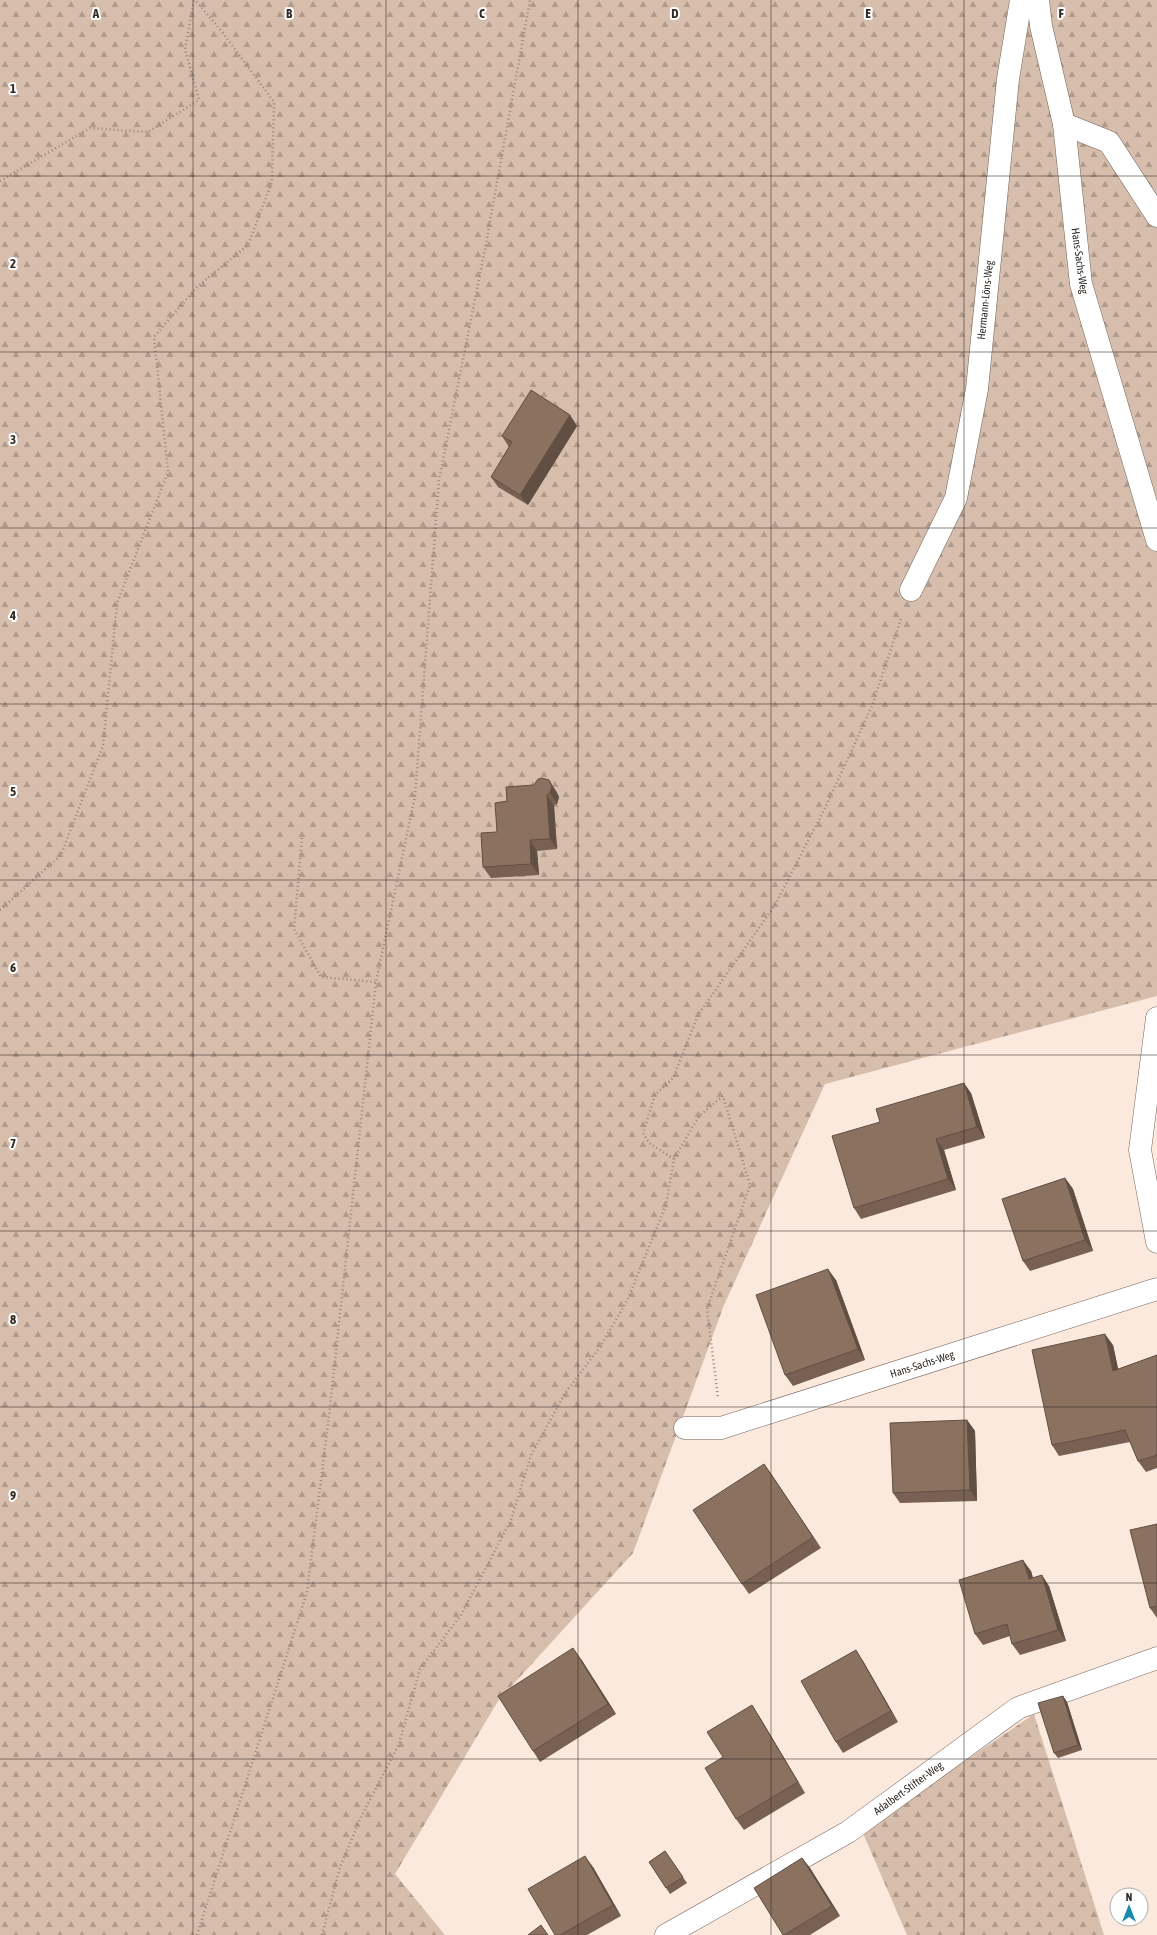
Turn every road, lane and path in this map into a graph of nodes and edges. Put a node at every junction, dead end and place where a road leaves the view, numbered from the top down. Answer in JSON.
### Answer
{"nodes":[{"id":1,"x":194,"y":0,"type":"edge"},
{"id":2,"x":530,"y":0,"type":"edge"},
{"id":3,"x":1021,"y":0,"type":"edge"},
{"id":4,"x":1038,"y":0,"type":"edge"},
{"id":5,"x":1064,"y":124,"type":"junction"},
{"id":6,"x":0,"y":181,"type":"edge"},
{"id":7,"x":1157,"y":216,"type":"edge"},
{"id":8,"x":1157,"y":540,"type":"edge"},
{"id":9,"x":911,"y":590,"type":"joint"},
{"id":10,"x":302,"y":838,"type":"dead end"},
{"id":11,"x":0,"y":910,"type":"edge"},
{"id":12,"x":376,"y":982,"type":"junction"},
{"id":13,"x":1157,"y":1018,"type":"edge"},
{"id":14,"x":674,"y":1159,"type":"junction"},
{"id":15,"x":1157,"y":1242,"type":"edge"},
{"id":16,"x":1157,"y":1289,"type":"edge"},
{"id":17,"x":685,"y":1428,"type":"dead end"},
{"id":18,"x":721,"y":1428,"type":"junction"},
{"id":19,"x":1157,"y":1658,"type":"edge"},
{"id":20,"x":197,"y":1935,"type":"edge"},
{"id":21,"x":322,"y":1935,"type":"edge"},
{"id":22,"x":666,"y":1935,"type":"edge"}],
"edges":[{"from":1,"to":6,"type":"path"},
{"from":1,"to":11,"type":"path"},
{"from":2,"to":12,"type":"path"},
{"from":3,"to":9,"type":"street","name":"Hermann-Löns-Weg"},
{"from":4,"to":5,"type":"street","name":"Hans-Sachs-Weg"},
{"from":5,"to":7,"type":"street"},
{"from":5,"to":8,"type":"street","name":"Hans-Sachs-Weg"},
{"from":9,"to":14,"type":"path"},
{"from":10,"to":12,"type":"path"},
{"from":12,"to":20,"type":"path"},
{"from":13,"to":15,"type":"street"},
{"from":14,"to":18,"type":"path"},
{"from":14,"to":21,"type":"path"},
{"from":16,"to":18,"type":"street","name":"Hans-Sachs-Weg"},
{"from":17,"to":18,"type":"street","name":"Hans-Sachs-Weg"},
{"from":19,"to":22,"type":"street","name":"Adalbert-Stifter-Weg"}]}
